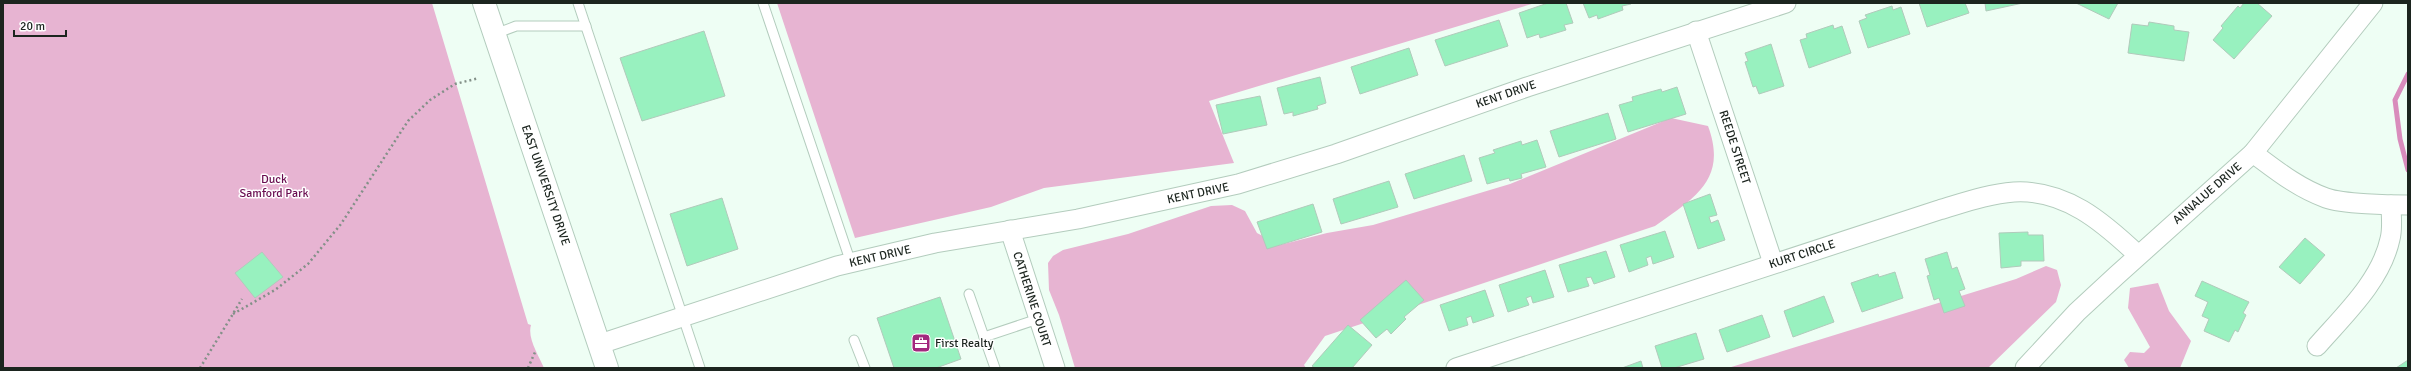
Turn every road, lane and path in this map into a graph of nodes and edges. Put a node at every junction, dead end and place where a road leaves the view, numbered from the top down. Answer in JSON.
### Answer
{"nodes":[{"id":1,"x":484,"y":3,"type":"edge"},
{"id":2,"x":578,"y":3,"type":"edge"},
{"id":3,"x":763,"y":3,"type":"edge"},
{"id":4,"x":1786,"y":3,"type":"edge"},
{"id":5,"x":2373,"y":3,"type":"edge"},
{"id":6,"x":586,"y":26,"type":"junction"},
{"id":7,"x":1696,"y":31,"type":"junction"},
{"id":8,"x":494,"y":34,"type":"junction"},
{"id":9,"x":479,"y":78,"type":"dead end"},
{"id":10,"x":2253,"y":153,"type":"junction"},
{"id":11,"x":2400,"y":205,"type":"edge"},
{"id":12,"x":1010,"y":230,"type":"junction"},
{"id":13,"x":2138,"y":255,"type":"junction"},
{"id":14,"x":851,"y":263,"type":"junction"},
{"id":15,"x":1773,"y":263,"type":"junction"},
{"id":16,"x":969,"y":294,"type":"dead end"},
{"id":17,"x":242,"y":299,"type":"dead end"},
{"id":18,"x":233,"y":314,"type":"junction"},
{"id":19,"x":683,"y":317,"type":"junction"},
{"id":20,"x":1038,"y":319,"type":"junction"},
{"id":21,"x":984,"y":336,"type":"junction"},
{"id":22,"x":854,"y":340,"type":"dead end"},
{"id":23,"x":600,"y":344,"type":"junction"},
{"id":24,"x":2316,"y":346,"type":"dead end"},
{"id":25,"x":536,"y":350,"type":"dead end"},
{"id":26,"x":200,"y":368,"type":"edge"},
{"id":27,"x":528,"y":368,"type":"edge"},
{"id":28,"x":607,"y":368,"type":"edge"},
{"id":29,"x":700,"y":368,"type":"edge"},
{"id":30,"x":865,"y":368,"type":"edge"},
{"id":31,"x":995,"y":368,"type":"edge"},
{"id":32,"x":1055,"y":368,"type":"edge"},
{"id":33,"x":1456,"y":368,"type":"edge"},
{"id":34,"x":2025,"y":368,"type":"edge"}],
"edges":[{"from":1,"to":8,"type":"main road","name":"EAST UNIVERSITY DRIVE"},
{"from":2,"to":6,"type":"lane"},
{"from":3,"to":14,"type":"lane"},
{"from":4,"to":7,"type":"street","name":"KENT DRIVE"},
{"from":5,"to":10,"type":"street","name":"ANNALUE DRIVE"},
{"from":6,"to":8,"type":"lane"},
{"from":6,"to":19,"type":"lane"},
{"from":7,"to":12,"type":"street","name":"KENT DRIVE"},
{"from":7,"to":15,"type":"street","name":"REEDE STREET"},
{"from":8,"to":23,"type":"main road","name":"EAST UNIVERSITY DRIVE"},
{"from":9,"to":18,"type":"path"},
{"from":10,"to":11,"type":"street"},
{"from":10,"to":13,"type":"street","name":"ANNALUE DRIVE"},
{"from":11,"to":24,"type":"street"},
{"from":12,"to":14,"type":"street","name":"KENT DRIVE"},
{"from":12,"to":20,"type":"street","name":"CATHERINE COURT"},
{"from":13,"to":15,"type":"street","name":"KURT CIRCLE"},
{"from":13,"to":34,"type":"street","name":"ANNALUE DRIVE"},
{"from":14,"to":19,"type":"street","name":"KENT DRIVE"},
{"from":15,"to":33,"type":"street","name":"KURT CIRCLE"},
{"from":16,"to":21,"type":"lane"},
{"from":17,"to":18,"type":"path"},
{"from":18,"to":26,"type":"path"},
{"from":19,"to":23,"type":"street","name":"KENT DRIVE"},
{"from":19,"to":29,"type":"lane"},
{"from":20,"to":21,"type":"lane"},
{"from":20,"to":32,"type":"street","name":"CATHERINE COURT"},
{"from":21,"to":31,"type":"lane"},
{"from":22,"to":30,"type":"lane"},
{"from":23,"to":28,"type":"main road","name":"EAST UNIVERSITY DRIVE"},
{"from":25,"to":27,"type":"path"}]}
